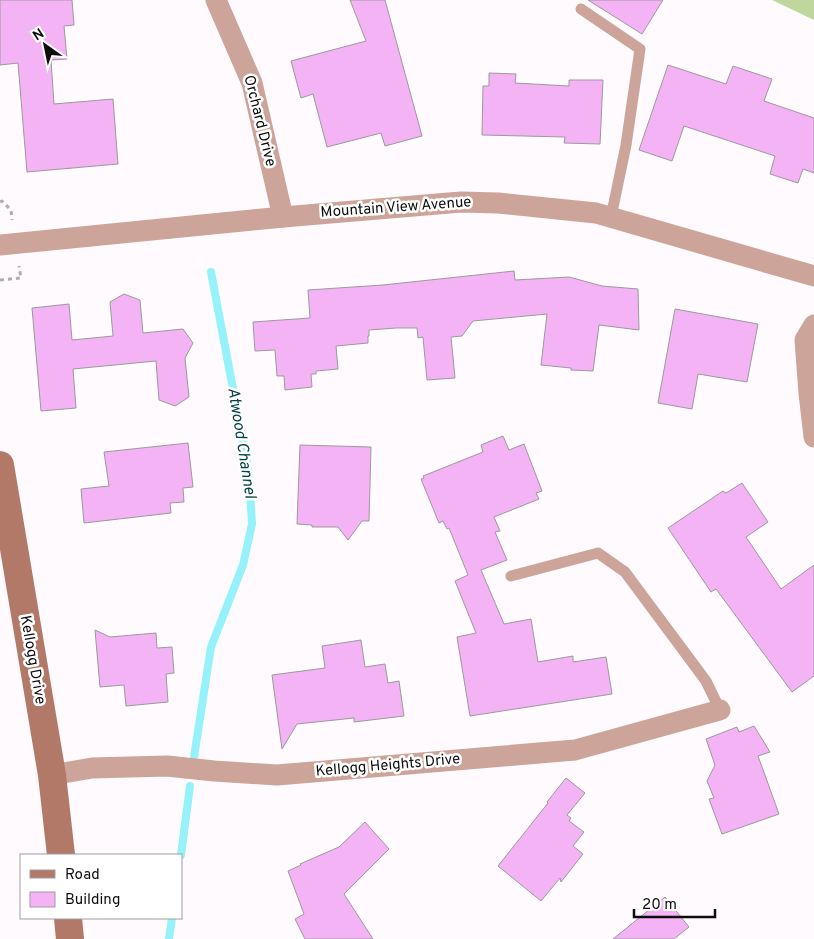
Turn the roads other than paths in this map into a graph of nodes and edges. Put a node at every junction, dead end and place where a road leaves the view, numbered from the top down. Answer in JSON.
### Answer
{"nodes":[{"id":1,"x":216,"y":0,"type":"edge"},
{"id":2,"x":581,"y":9,"type":"dead end"},
{"id":3,"x":283,"y":217,"type":"junction"},
{"id":4,"x":612,"y":217,"type":"junction"},
{"id":5,"x":0,"y":245,"type":"edge"},
{"id":6,"x":814,"y":276,"type":"edge"},
{"id":7,"x":814,"y":325,"type":"edge"},
{"id":8,"x":814,"y":437,"type":"edge"},
{"id":9,"x":0,"y":465,"type":"edge"},
{"id":10,"x":511,"y":576,"type":"dead end"},
{"id":11,"x":720,"y":710,"type":"joint"},
{"id":12,"x":52,"y":775,"type":"junction"},
{"id":13,"x":61,"y":854,"type":"edge"},
{"id":14,"x":68,"y":919,"type":"edge"},
{"id":15,"x":70,"y":939,"type":"edge"}],
"edges":[{"from":1,"to":3,"type":"street","name":"Orchard Drive"},
{"from":2,"to":4,"type":"lane"},
{"from":3,"to":4,"type":"street","name":"Mountain View Avenue"},
{"from":3,"to":5,"type":"street","name":"Mountain View Avenue"},
{"from":4,"to":6,"type":"street","name":"Mountain View Avenue"},
{"from":7,"to":8,"type":"street"},
{"from":9,"to":12,"type":"main road","name":"Kellogg Drive"},
{"from":10,"to":11,"type":"lane"},
{"from":11,"to":12,"type":"street","name":"Kellogg Heights Drive"},
{"from":12,"to":13,"type":"main road","name":"Kellogg Drive"},
{"from":14,"to":15,"type":"main road"}]}
